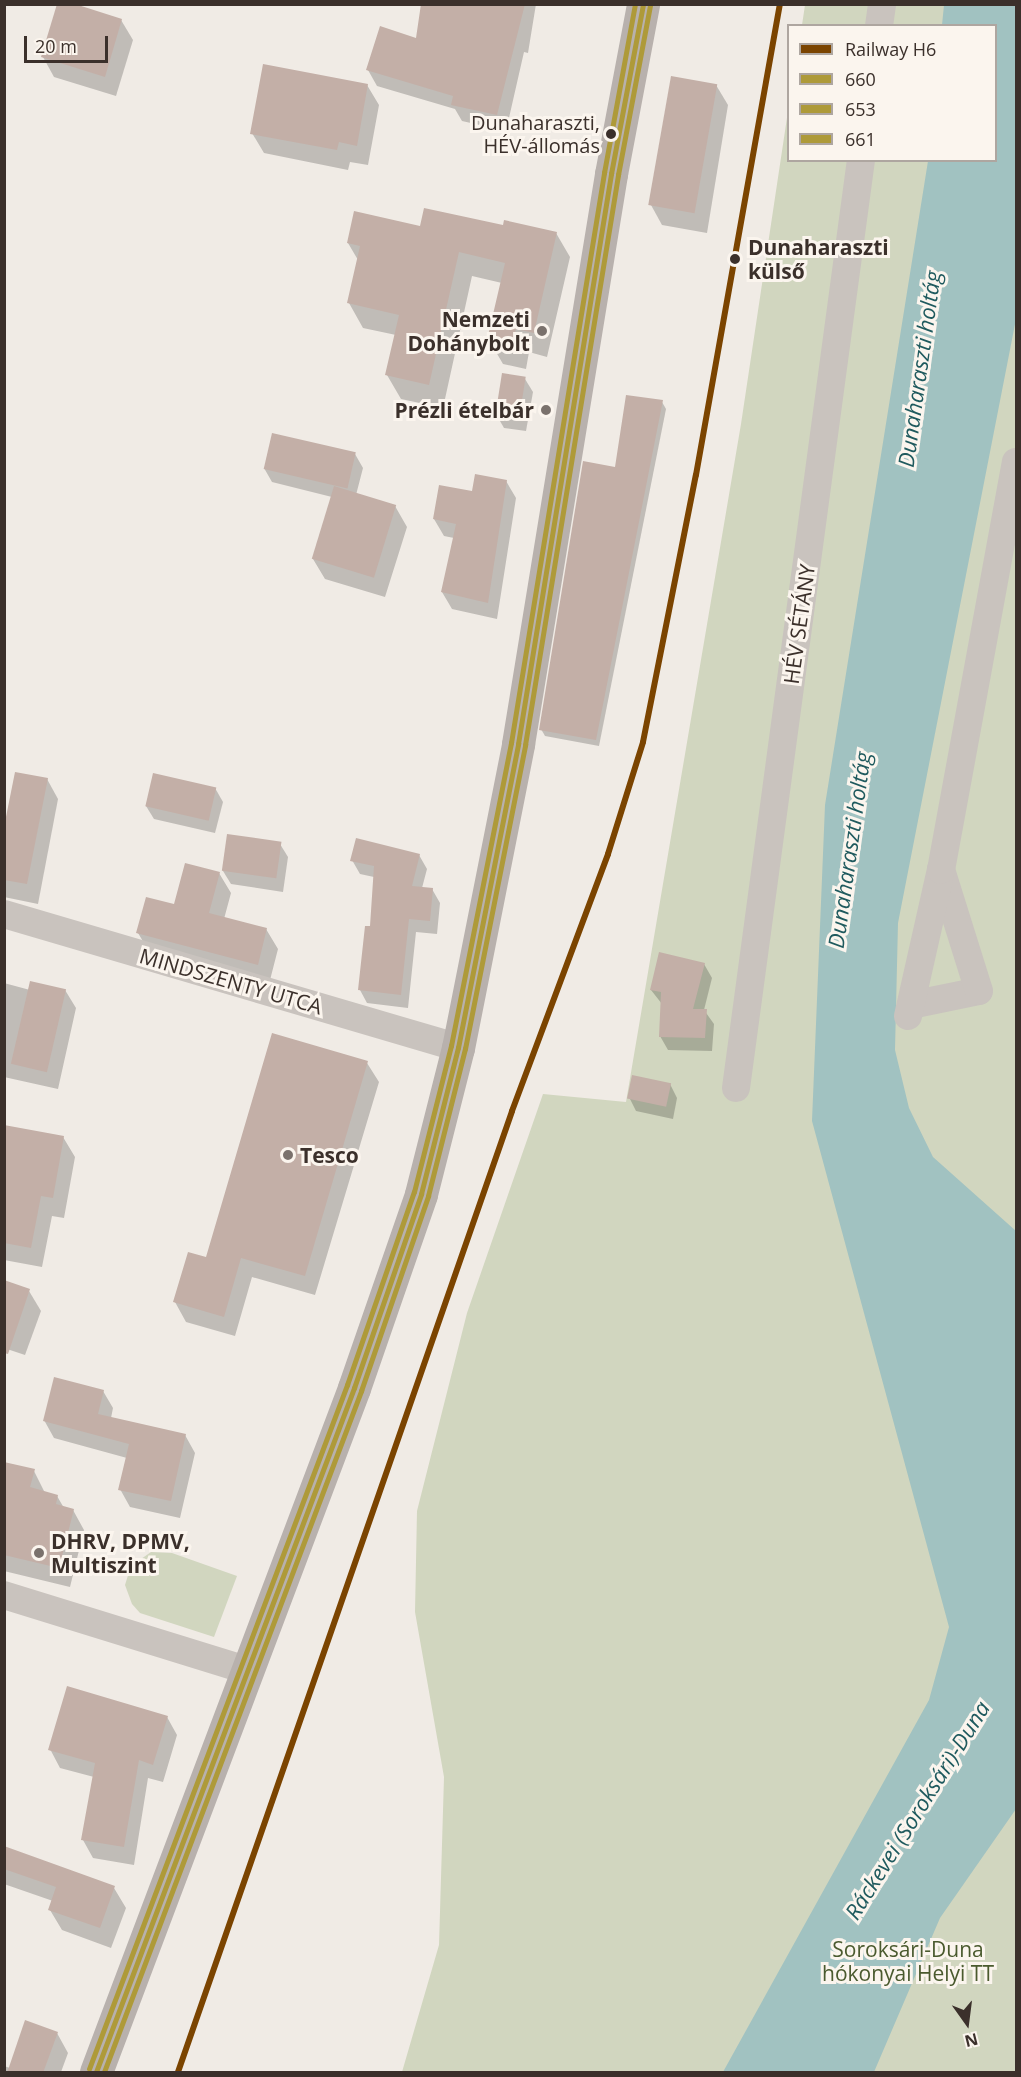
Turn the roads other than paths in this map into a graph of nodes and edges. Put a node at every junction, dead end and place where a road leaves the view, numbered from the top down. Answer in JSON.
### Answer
{"nodes":[{"id":1,"x":643,"y":4,"type":"edge"},
{"id":2,"x":882,"y":4,"type":"edge"},
{"id":3,"x":879,"y":24,"type":"edge"},
{"id":4,"x":861,"y":162,"type":"edge"},
{"id":5,"x":1017,"y":462,"type":"edge"},
{"id":6,"x":941,"y":870,"type":"junction"},
{"id":7,"x":4,"y":914,"type":"edge"},
{"id":8,"x":458,"y":1048,"type":"junction"},
{"id":9,"x":736,"y":1088,"type":"dead end"},
{"id":10,"x":4,"y":1595,"type":"edge"},
{"id":11,"x":247,"y":1670,"type":"junction"},
{"id":12,"x":96,"y":2073,"type":"edge"}],
"edges":[{"from":1,"to":8,"type":"main road"},
{"from":2,"to":3,"type":"street"},
{"from":4,"to":9,"type":"street","name":"HÉV SÉTÁNY"},
{"from":5,"to":6,"type":"street"},
{"from":6,"to":6,"type":"street"},
{"from":7,"to":8,"type":"street","name":"MINDSZENTY UTCA"},
{"from":8,"to":11,"type":"main road"},
{"from":10,"to":11,"type":"street"},
{"from":11,"to":12,"type":"main road"}]}
